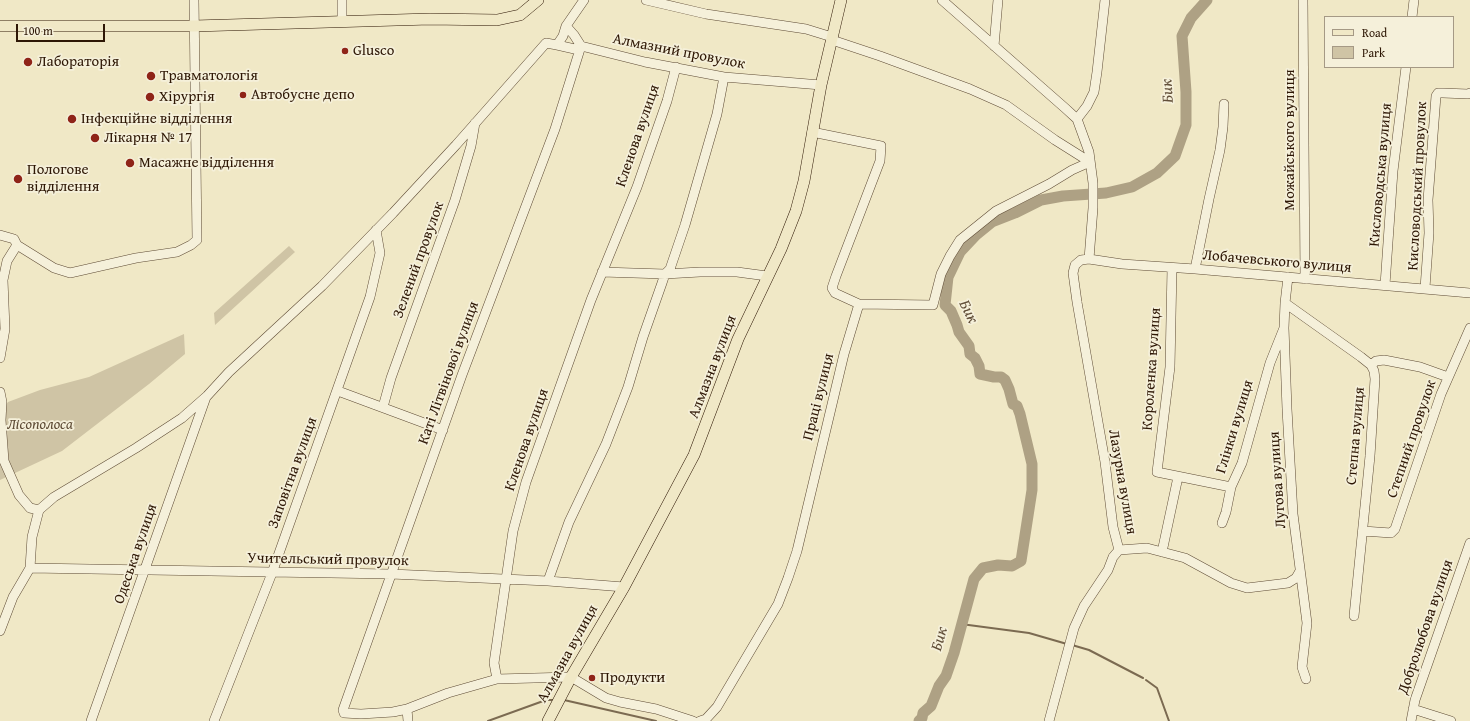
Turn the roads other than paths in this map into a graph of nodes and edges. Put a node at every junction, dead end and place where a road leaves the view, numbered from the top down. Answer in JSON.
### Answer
{"nodes":[{"id":1,"x":194,"y":0,"type":"edge"},
{"id":2,"x":342,"y":0,"type":"edge"},
{"id":3,"x":538,"y":0,"type":"edge"},
{"id":4,"x":584,"y":0,"type":"edge"},
{"id":5,"x":646,"y":0,"type":"edge"},
{"id":6,"x":841,"y":0,"type":"edge"},
{"id":7,"x":942,"y":0,"type":"edge"},
{"id":8,"x":998,"y":0,"type":"edge"},
{"id":9,"x":1105,"y":0,"type":"edge"},
{"id":10,"x":1303,"y":0,"type":"edge"},
{"id":11,"x":1414,"y":0,"type":"edge"},
{"id":12,"x":1412,"y":16,"type":"edge"},
{"id":13,"x":342,"y":22,"type":"junction"},
{"id":14,"x":0,"y":26,"type":"edge"},
{"id":15,"x":194,"y":26,"type":"junction"},
{"id":16,"x":566,"y":26,"type":"junction"},
{"id":17,"x":832,"y":39,"type":"junction"},
{"id":18,"x":557,"y":45,"type":"junction"},
{"id":19,"x":994,"y":46,"type":"junction"},
{"id":20,"x":580,"y":48,"type":"junction"},
{"id":21,"x":676,"y":67,"type":"junction"},
{"id":22,"x":1406,"y":68,"type":"edge"},
{"id":23,"x":724,"y":77,"type":"junction"},
{"id":24,"x":821,"y":85,"type":"junction"},
{"id":25,"x":1470,"y":92,"type":"edge"},
{"id":26,"x":1224,"y":104,"type":"dead end"},
{"id":27,"x":1077,"y":119,"type":"junction"},
{"id":28,"x":475,"y":122,"type":"junction"},
{"id":29,"x":812,"y":132,"type":"junction"},
{"id":30,"x":1090,"y":162,"type":"junction"},
{"id":31,"x":376,"y":230,"type":"junction"},
{"id":32,"x":0,"y":235,"type":"edge"},
{"id":33,"x":16,"y":242,"type":"junction"},
{"id":34,"x":1085,"y":260,"type":"junction"},
{"id":35,"x":1172,"y":268,"type":"junction"},
{"id":36,"x":1195,"y":269,"type":"junction"},
{"id":37,"x":602,"y":272,"type":"junction"},
{"id":38,"x":666,"y":274,"type":"junction"},
{"id":39,"x":767,"y":276,"type":"junction"},
{"id":40,"x":1288,"y":277,"type":"junction"},
{"id":41,"x":1305,"y":279,"type":"junction"},
{"id":42,"x":1385,"y":285,"type":"junction"},
{"id":43,"x":1426,"y":288,"type":"junction"},
{"id":44,"x":1470,"y":293,"type":"edge"},
{"id":45,"x":1285,"y":303,"type":"junction"},
{"id":46,"x":859,"y":304,"type":"junction"},
{"id":47,"x":1284,"y":328,"type":"junction"},
{"id":48,"x":1470,"y":328,"type":"edge"},
{"id":49,"x":0,"y":358,"type":"edge"},
{"id":50,"x":1371,"y":365,"type":"junction"},
{"id":51,"x":1448,"y":377,"type":"junction"},
{"id":52,"x":338,"y":391,"type":"junction"},
{"id":53,"x":0,"y":392,"type":"edge"},
{"id":54,"x":207,"y":396,"type":"junction"},
{"id":55,"x":383,"y":407,"type":"junction"},
{"id":56,"x":443,"y":430,"type":"junction"},
{"id":57,"x":1157,"y":472,"type":"joint"},
{"id":58,"x":1178,"y":477,"type":"junction"},
{"id":59,"x":1231,"y":487,"type":"junction"},
{"id":60,"x":39,"y":510,"type":"junction"},
{"id":61,"x":1222,"y":523,"type":"dead end"},
{"id":62,"x":1363,"y":531,"type":"junction"},
{"id":63,"x":1470,"y":542,"type":"edge"},
{"id":64,"x":1120,"y":550,"type":"junction"},
{"id":65,"x":1162,"y":552,"type":"junction"},
{"id":66,"x":30,"y":568,"type":"junction"},
{"id":67,"x":146,"y":570,"type":"junction"},
{"id":68,"x":1300,"y":571,"type":"junction"},
{"id":69,"x":272,"y":573,"type":"junction"},
{"id":70,"x":391,"y":574,"type":"junction"},
{"id":71,"x":507,"y":580,"type":"junction"},
{"id":72,"x":548,"y":581,"type":"junction"},
{"id":73,"x":624,"y":587,"type":"junction"},
{"id":74,"x":1354,"y":616,"type":"dead end"},
{"id":75,"x":0,"y":631,"type":"edge"},
{"id":76,"x":571,"y":677,"type":"junction"},
{"id":77,"x":497,"y":679,"type":"junction"},
{"id":78,"x":1306,"y":680,"type":"dead end"},
{"id":79,"x":407,"y":709,"type":"junction"},
{"id":80,"x":1413,"y":709,"type":"junction"},
{"id":81,"x":91,"y":721,"type":"edge"},
{"id":82,"x":214,"y":721,"type":"edge"},
{"id":83,"x":408,"y":721,"type":"edge"},
{"id":84,"x":548,"y":721,"type":"edge"},
{"id":85,"x":693,"y":721,"type":"edge"},
{"id":86,"x":700,"y":721,"type":"edge"},
{"id":87,"x":1049,"y":721,"type":"edge"},
{"id":88,"x":1411,"y":721,"type":"edge"},
{"id":89,"x":1451,"y":721,"type":"edge"}],
"edges":[{"from":1,"to":15,"type":"street"},
{"from":2,"to":13,"type":"street"},
{"from":3,"to":13,"type":"main road"},
{"from":4,"to":16,"type":"street"},
{"from":5,"to":17,"type":"street"},
{"from":6,"to":17,"type":"main road","name":"Алмазна вулиця"},
{"from":7,"to":19,"type":"street"},
{"from":8,"to":19,"type":"street"},
{"from":9,"to":27,"type":"street"},
{"from":10,"to":41,"type":"street","name":"Можайського вулиця"},
{"from":11,"to":12,"type":"street"},
{"from":13,"to":15,"type":"main road"},
{"from":14,"to":15,"type":"main road"},
{"from":15,"to":33,"type":"street"},
{"from":16,"to":18,"type":"street"},
{"from":16,"to":20,"type":"street"},
{"from":17,"to":24,"type":"main road","name":"Алмазна вулиця"},
{"from":17,"to":30,"type":"street"},
{"from":18,"to":20,"type":"street","name":"Алмазний провулок"},
{"from":18,"to":28,"type":"street"},
{"from":19,"to":27,"type":"street"},
{"from":20,"to":21,"type":"street","name":"Алмазний провулок"},
{"from":20,"to":56,"type":"street","name":"Каті Літвінової вулиця"},
{"from":21,"to":23,"type":"street","name":"Алмазний провулок"},
{"from":21,"to":37,"type":"street","name":"Кленова вулиця"},
{"from":22,"to":42,"type":"street","name":"Кисловодська вулиця"},
{"from":23,"to":24,"type":"street","name":"Алмазний провулок"},
{"from":23,"to":38,"type":"street"},
{"from":24,"to":29,"type":"main road","name":"Алмазна вулиця"},
{"from":25,"to":43,"type":"street","name":"Кисловодський провулок"},
{"from":26,"to":36,"type":"street"},
{"from":27,"to":30,"type":"street","name":"Лазурна вулиця"},
{"from":28,"to":31,"type":"street"},
{"from":28,"to":55,"type":"street","name":"Зелений провулок"},
{"from":29,"to":39,"type":"main road","name":"Алмазна вулиця"},
{"from":29,"to":46,"type":"street"},
{"from":30,"to":34,"type":"street","name":"Лазурна вулиця"},
{"from":30,"to":46,"type":"street"},
{"from":31,"to":52,"type":"street","name":"Заповітна вулиця"},
{"from":31,"to":54,"type":"street"},
{"from":32,"to":33,"type":"street"},
{"from":33,"to":49,"type":"street"},
{"from":34,"to":35,"type":"street","name":"Лобачевського вулиця"},
{"from":34,"to":64,"type":"street","name":"Лазурна вулиця"},
{"from":35,"to":36,"type":"street","name":"Лобачевського вулиця"},
{"from":35,"to":57,"type":"street","name":"Короленка вулиця"},
{"from":36,"to":40,"type":"street","name":"Лобачевського вулиця"},
{"from":37,"to":38,"type":"street"},
{"from":37,"to":71,"type":"street","name":"Кленова вулиця"},
{"from":38,"to":39,"type":"street"},
{"from":38,"to":72,"type":"street"},
{"from":39,"to":73,"type":"main road","name":"Алмазна вулиця"},
{"from":40,"to":41,"type":"street","name":"Лобачевського вулиця"},
{"from":40,"to":45,"type":"street","name":"Лугова вулиця"},
{"from":41,"to":42,"type":"street","name":"Лобачевського вулиця"},
{"from":42,"to":43,"type":"street","name":"Лобачевського вулиця"},
{"from":43,"to":44,"type":"street","name":"Лобачевського вулиця"},
{"from":45,"to":47,"type":"street","name":"Лугова вулиця"},
{"from":45,"to":50,"type":"street"},
{"from":46,"to":86,"type":"street","name":"Праці вулиця"},
{"from":47,"to":59,"type":"street","name":"Глінки вулиця"},
{"from":47,"to":68,"type":"street","name":"Лугова вулиця"},
{"from":48,"to":51,"type":"street","name":"Степний провулок"},
{"from":50,"to":51,"type":"street"},
{"from":50,"to":62,"type":"street","name":"Степна вулиця"},
{"from":51,"to":62,"type":"street","name":"Степний провулок"},
{"from":52,"to":55,"type":"street"},
{"from":52,"to":69,"type":"street","name":"Заповітна вулиця"},
{"from":53,"to":60,"type":"street"},
{"from":54,"to":60,"type":"street"},
{"from":54,"to":67,"type":"street","name":"Одеська вулиця"},
{"from":55,"to":56,"type":"street"},
{"from":56,"to":70,"type":"street","name":"Каті Літвінової вулиця"},
{"from":57,"to":58,"type":"street","name":"Глінки вулиця"},
{"from":58,"to":59,"type":"street","name":"Глінки вулиця"},
{"from":58,"to":65,"type":"street"},
{"from":59,"to":61,"type":"street"},
{"from":60,"to":66,"type":"street"},
{"from":62,"to":74,"type":"street","name":"Степна вулиця"},
{"from":63,"to":80,"type":"street","name":"Добролюбова вулиця"},
{"from":64,"to":65,"type":"street"},
{"from":64,"to":87,"type":"street","name":"Лазурна вулиця"},
{"from":65,"to":68,"type":"street"},
{"from":66,"to":67,"type":"street","name":"Учительський провулок"},
{"from":66,"to":75,"type":"street"},
{"from":67,"to":69,"type":"street","name":"Учительський провулок"},
{"from":67,"to":81,"type":"street","name":"Одеська вулиця"},
{"from":68,"to":78,"type":"street","name":"Лугова вулиця"},
{"from":69,"to":70,"type":"street","name":"Учительський провулок"},
{"from":69,"to":82,"type":"street","name":"Заповітна вулиця"},
{"from":70,"to":71,"type":"street","name":"Учительський провулок"},
{"from":70,"to":79,"type":"street","name":"Каті Літвінової вулиця"},
{"from":71,"to":72,"type":"street","name":"Учительський провулок"},
{"from":71,"to":77,"type":"street","name":"Кленова вулиця"},
{"from":72,"to":73,"type":"street","name":"Учительський провулок"},
{"from":73,"to":76,"type":"main road","name":"Алмазна вулиця"},
{"from":76,"to":77,"type":"street"},
{"from":76,"to":84,"type":"main road","name":"Алмазна вулиця"},
{"from":76,"to":85,"type":"street"},
{"from":77,"to":79,"type":"street"},
{"from":79,"to":83,"type":"street"},
{"from":80,"to":88,"type":"street","name":"Добролюбова вулиця"},
{"from":80,"to":89,"type":"street"}]}
